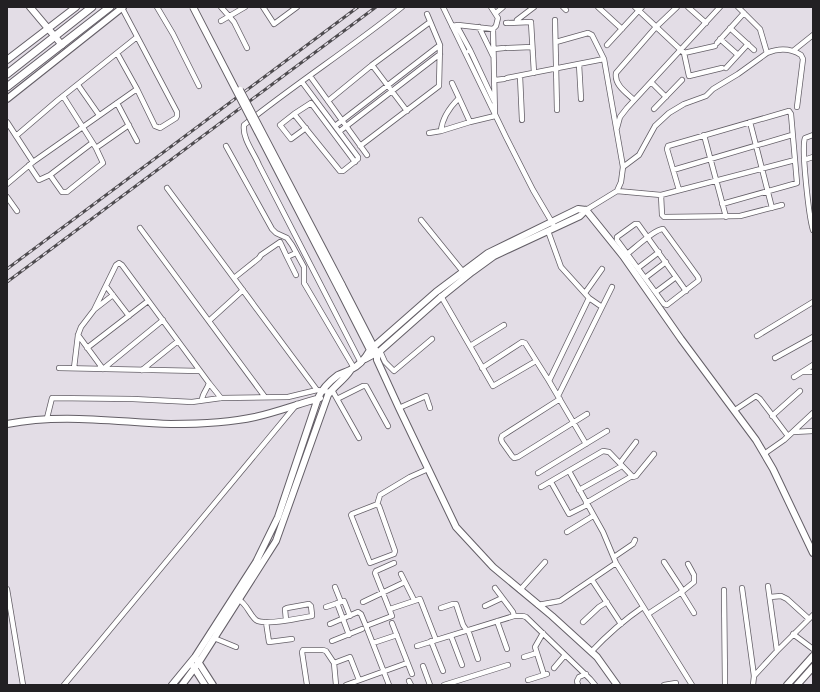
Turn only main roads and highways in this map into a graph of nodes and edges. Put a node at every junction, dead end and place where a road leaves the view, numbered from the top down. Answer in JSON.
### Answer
{"nodes":[{"id":1,"x":92,"y":7,"type":"edge"},
{"id":2,"x":110,"y":7,"type":"edge"},
{"id":3,"x":60,"y":47,"type":"junction"},
{"id":4,"x":63,"y":55,"type":"road end"},
{"id":5,"x":7,"y":74,"type":"edge"},
{"id":6,"x":7,"y":87,"type":"edge"}],
"edges":[{"from":1,"to":5,"type":"main road"},
{"from":2,"to":3,"type":"main road"},
{"from":3,"to":4,"type":"main road"},
{"from":3,"to":6,"type":"main road"}]}
